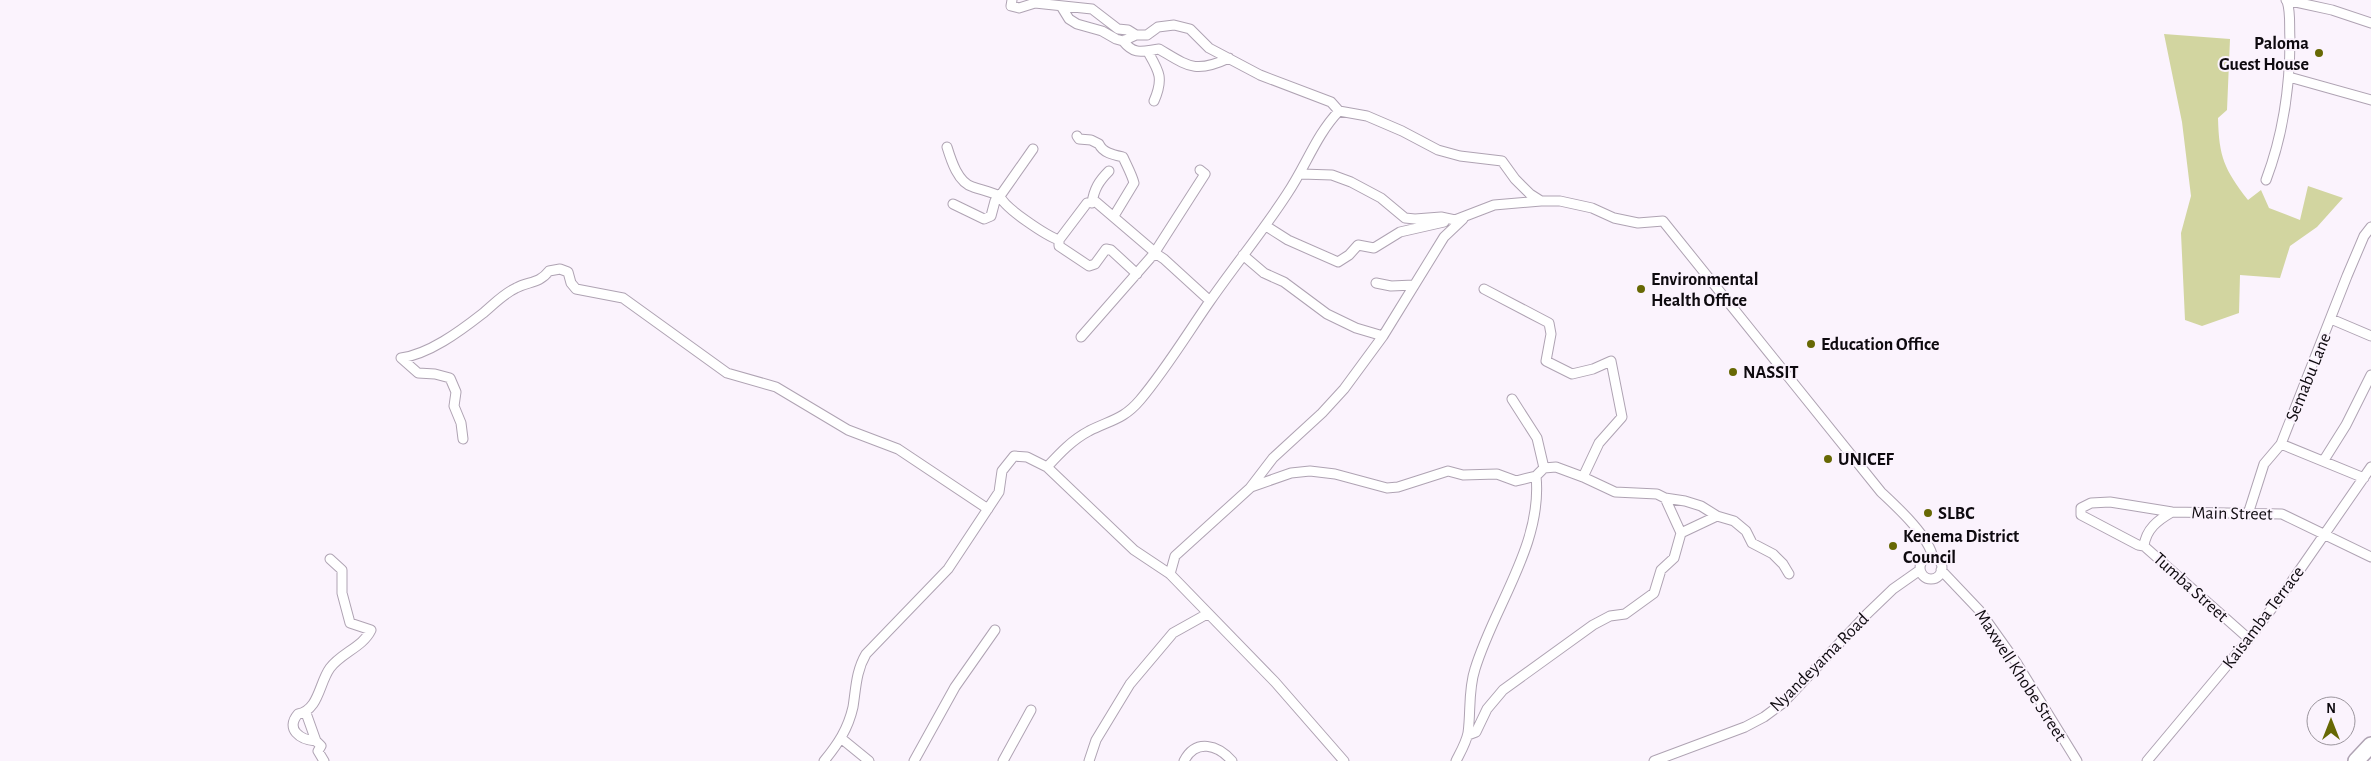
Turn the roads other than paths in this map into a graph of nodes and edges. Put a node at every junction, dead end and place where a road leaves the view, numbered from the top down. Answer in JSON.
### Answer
{"nodes":[{"id":1,"x":1012,"y":0,"type":"edge"},
{"id":2,"x":2286,"y":0,"type":"edge"},
{"id":3,"x":2314,"y":2,"type":"edge"},
{"id":4,"x":1061,"y":6,"type":"junction"},
{"id":5,"x":2371,"y":23,"type":"edge"},
{"id":6,"x":1136,"y":35,"type":"junction"},
{"id":7,"x":1123,"y":41,"type":"junction"},
{"id":8,"x":1148,"y":52,"type":"junction"},
{"id":9,"x":1229,"y":58,"type":"junction"},
{"id":10,"x":2289,"y":77,"type":"junction"},
{"id":11,"x":2371,"y":100,"type":"edge"},
{"id":12,"x":1154,"y":101,"type":"dead end"},
{"id":13,"x":1339,"y":111,"type":"junction"},
{"id":14,"x":1076,"y":136,"type":"dead end"},
{"id":15,"x":946,"y":147,"type":"dead end"},
{"id":16,"x":1033,"y":149,"type":"dead end"},
{"id":17,"x":1200,"y":170,"type":"dead end"},
{"id":18,"x":1109,"y":171,"type":"dead end"},
{"id":19,"x":1301,"y":174,"type":"junction"},
{"id":20,"x":2266,"y":180,"type":"dead end"},
{"id":21,"x":1000,"y":196,"type":"junction"},
{"id":22,"x":1541,"y":201,"type":"junction"},
{"id":23,"x":1092,"y":202,"type":"junction"},
{"id":24,"x":953,"y":204,"type":"dead end"},
{"id":25,"x":1466,"y":215,"type":"junction"},
{"id":26,"x":1114,"y":216,"type":"junction"},
{"id":27,"x":1455,"y":220,"type":"junction"},
{"id":28,"x":1266,"y":226,"type":"junction"},
{"id":29,"x":2371,"y":228,"type":"edge"},
{"id":30,"x":1059,"y":240,"type":"junction"},
{"id":31,"x":1157,"y":254,"type":"junction"},
{"id":32,"x":1244,"y":255,"type":"junction"},
{"id":33,"x":1137,"y":274,"type":"junction"},
{"id":34,"x":1376,"y":283,"type":"dead end"},
{"id":35,"x":1414,"y":285,"type":"junction"},
{"id":36,"x":1394,"y":286,"type":"junction"},
{"id":37,"x":1484,"y":289,"type":"dead end"},
{"id":38,"x":1405,"y":300,"type":"junction"},
{"id":39,"x":1210,"y":301,"type":"junction"},
{"id":40,"x":2331,"y":319,"type":"junction"},
{"id":41,"x":1383,"y":336,"type":"junction"},
{"id":42,"x":2371,"y":336,"type":"edge"},
{"id":43,"x":1081,"y":337,"type":"dead end"},
{"id":44,"x":2371,"y":375,"type":"edge"},
{"id":45,"x":1512,"y":399,"type":"dead end"},
{"id":46,"x":463,"y":439,"type":"dead end"},
{"id":47,"x":2281,"y":444,"type":"junction"},
{"id":48,"x":2324,"y":460,"type":"junction"},
{"id":49,"x":1047,"y":467,"type":"junction"},
{"id":50,"x":2371,"y":467,"type":"edge"},
{"id":51,"x":1544,"y":468,"type":"junction"},
{"id":52,"x":1536,"y":476,"type":"junction"},
{"id":53,"x":1583,"y":477,"type":"junction"},
{"id":54,"x":2364,"y":478,"type":"junction"},
{"id":55,"x":1250,"y":488,"type":"junction"},
{"id":56,"x":1666,"y":498,"type":"junction"},
{"id":57,"x":988,"y":509,"type":"junction"},
{"id":58,"x":2172,"y":512,"type":"junction"},
{"id":59,"x":2248,"y":514,"type":"junction"},
{"id":60,"x":1717,"y":516,"type":"junction"},
{"id":61,"x":1681,"y":533,"type":"junction"},
{"id":62,"x":2325,"y":534,"type":"junction"},
{"id":63,"x":2144,"y":546,"type":"junction"},
{"id":64,"x":2371,"y":557,"type":"edge"},
{"id":65,"x":1933,"y":558,"type":"junction"},
{"id":66,"x":330,"y":559,"type":"dead end"},
{"id":67,"x":1920,"y":570,"type":"junction"},
{"id":68,"x":1941,"y":570,"type":"junction"},
{"id":69,"x":1170,"y":574,"type":"junction"},
{"id":70,"x":1789,"y":574,"type":"dead end"},
{"id":71,"x":1207,"y":614,"type":"junction"},
{"id":72,"x":995,"y":630,"type":"dead end"},
{"id":73,"x":2249,"y":639,"type":"junction"},
{"id":74,"x":1031,"y":710,"type":"dead end"},
{"id":75,"x":306,"y":712,"type":"junction"},
{"id":76,"x":1468,"y":736,"type":"junction"},
{"id":77,"x":842,"y":739,"type":"junction"},
{"id":78,"x":316,"y":741,"type":"junction"},
{"id":79,"x":2371,"y":745,"type":"edge"},
{"id":80,"x":324,"y":761,"type":"edge"},
{"id":81,"x":824,"y":761,"type":"edge"},
{"id":82,"x":869,"y":761,"type":"edge"},
{"id":83,"x":914,"y":761,"type":"edge"},
{"id":84,"x":1003,"y":761,"type":"edge"},
{"id":85,"x":1089,"y":761,"type":"edge"},
{"id":86,"x":1184,"y":761,"type":"edge"},
{"id":87,"x":1232,"y":761,"type":"edge"},
{"id":88,"x":1344,"y":761,"type":"edge"},
{"id":89,"x":1456,"y":761,"type":"edge"},
{"id":90,"x":1654,"y":761,"type":"edge"},
{"id":91,"x":2076,"y":761,"type":"edge"},
{"id":92,"x":2147,"y":761,"type":"edge"},
{"id":93,"x":2356,"y":761,"type":"edge"}],
"edges":[{"from":1,"to":4,"type":"street"},
{"from":2,"to":3,"type":"street"},
{"from":2,"to":10,"type":"street"},
{"from":3,"to":5,"type":"street"},
{"from":4,"to":6,"type":"street"},
{"from":4,"to":7,"type":"street"},
{"from":6,"to":7,"type":"street"},
{"from":6,"to":9,"type":"street"},
{"from":7,"to":8,"type":"street"},
{"from":8,"to":9,"type":"street"},
{"from":8,"to":12,"type":"street"},
{"from":9,"to":13,"type":"street"},
{"from":10,"to":11,"type":"street"},
{"from":10,"to":20,"type":"street"},
{"from":13,"to":19,"type":"street"},
{"from":13,"to":22,"type":"street"},
{"from":14,"to":26,"type":"street"},
{"from":15,"to":21,"type":"street"},
{"from":16,"to":21,"type":"street"},
{"from":17,"to":31,"type":"street"},
{"from":18,"to":23,"type":"street"},
{"from":19,"to":27,"type":"street"},
{"from":19,"to":28,"type":"street"},
{"from":21,"to":24,"type":"street"},
{"from":21,"to":30,"type":"street"},
{"from":22,"to":25,"type":"street"},
{"from":22,"to":65,"type":"street"},
{"from":23,"to":26,"type":"street"},
{"from":23,"to":30,"type":"street"},
{"from":25,"to":27,"type":"street"},
{"from":25,"to":35,"type":"street"},
{"from":26,"to":31,"type":"street"},
{"from":27,"to":28,"type":"street"},
{"from":28,"to":32,"type":"street"},
{"from":29,"to":40,"type":"street","name":"Semabu Lane"},
{"from":30,"to":33,"type":"street"},
{"from":31,"to":33,"type":"street"},
{"from":31,"to":39,"type":"street"},
{"from":32,"to":39,"type":"street"},
{"from":32,"to":41,"type":"street"},
{"from":33,"to":43,"type":"street"},
{"from":34,"to":36,"type":"street"},
{"from":35,"to":36,"type":"street"},
{"from":35,"to":38,"type":"street"},
{"from":36,"to":38,"type":"street"},
{"from":37,"to":53,"type":"street"},
{"from":38,"to":41,"type":"street"},
{"from":39,"to":49,"type":"street"},
{"from":40,"to":42,"type":"street"},
{"from":40,"to":47,"type":"street","name":"Semabu Lane"},
{"from":41,"to":55,"type":"street"},
{"from":44,"to":48,"type":"street"},
{"from":45,"to":51,"type":"street"},
{"from":46,"to":57,"type":"street"},
{"from":47,"to":48,"type":"street","name":"Semabu Lane"},
{"from":47,"to":59,"type":"street"},
{"from":48,"to":54,"type":"street","name":"Semabu Lane"},
{"from":49,"to":57,"type":"street"},
{"from":49,"to":69,"type":"street"},
{"from":50,"to":54,"type":"street","name":"Kaisamba Terrace"},
{"from":51,"to":52,"type":"street"},
{"from":51,"to":53,"type":"street"},
{"from":52,"to":55,"type":"street"},
{"from":52,"to":76,"type":"street"},
{"from":53,"to":56,"type":"street"},
{"from":54,"to":62,"type":"street","name":"Kaisamba Terrace"},
{"from":55,"to":69,"type":"street"},
{"from":56,"to":60,"type":"street"},
{"from":56,"to":61,"type":"street"},
{"from":57,"to":77,"type":"street"},
{"from":58,"to":59,"type":"street","name":"Main Street"},
{"from":58,"to":63,"type":"street","name":"Tumba Street"},
{"from":58,"to":63,"type":"street","name":"Main Street"},
{"from":59,"to":62,"type":"street","name":"Main Street"},
{"from":60,"to":61,"type":"street"},
{"from":60,"to":70,"type":"street"},
{"from":61,"to":76,"type":"street"},
{"from":62,"to":64,"type":"street","name":"Main Street"},
{"from":62,"to":73,"type":"street","name":"Kaisamba Terrace"},
{"from":63,"to":73,"type":"street","name":"Tumba Street"},
{"from":65,"to":67,"type":"street"},
{"from":65,"to":68,"type":"street"},
{"from":66,"to":75,"type":"street"},
{"from":67,"to":68,"type":"street"},
{"from":67,"to":90,"type":"street","name":"Nyandeyama Road"},
{"from":68,"to":91,"type":"street","name":"Maxwell Khobe Street"},
{"from":69,"to":71,"type":"street"},
{"from":71,"to":85,"type":"street"},
{"from":71,"to":88,"type":"street"},
{"from":72,"to":83,"type":"street"},
{"from":73,"to":92,"type":"street","name":"Kaisamba Terrace"},
{"from":74,"to":84,"type":"street"},
{"from":75,"to":78,"type":"street"},
{"from":75,"to":78,"type":"street"},
{"from":76,"to":89,"type":"street"},
{"from":77,"to":81,"type":"street"},
{"from":77,"to":82,"type":"street"},
{"from":78,"to":80,"type":"street"},
{"from":79,"to":93,"type":"highway"},
{"from":86,"to":87,"type":"street"}]}
